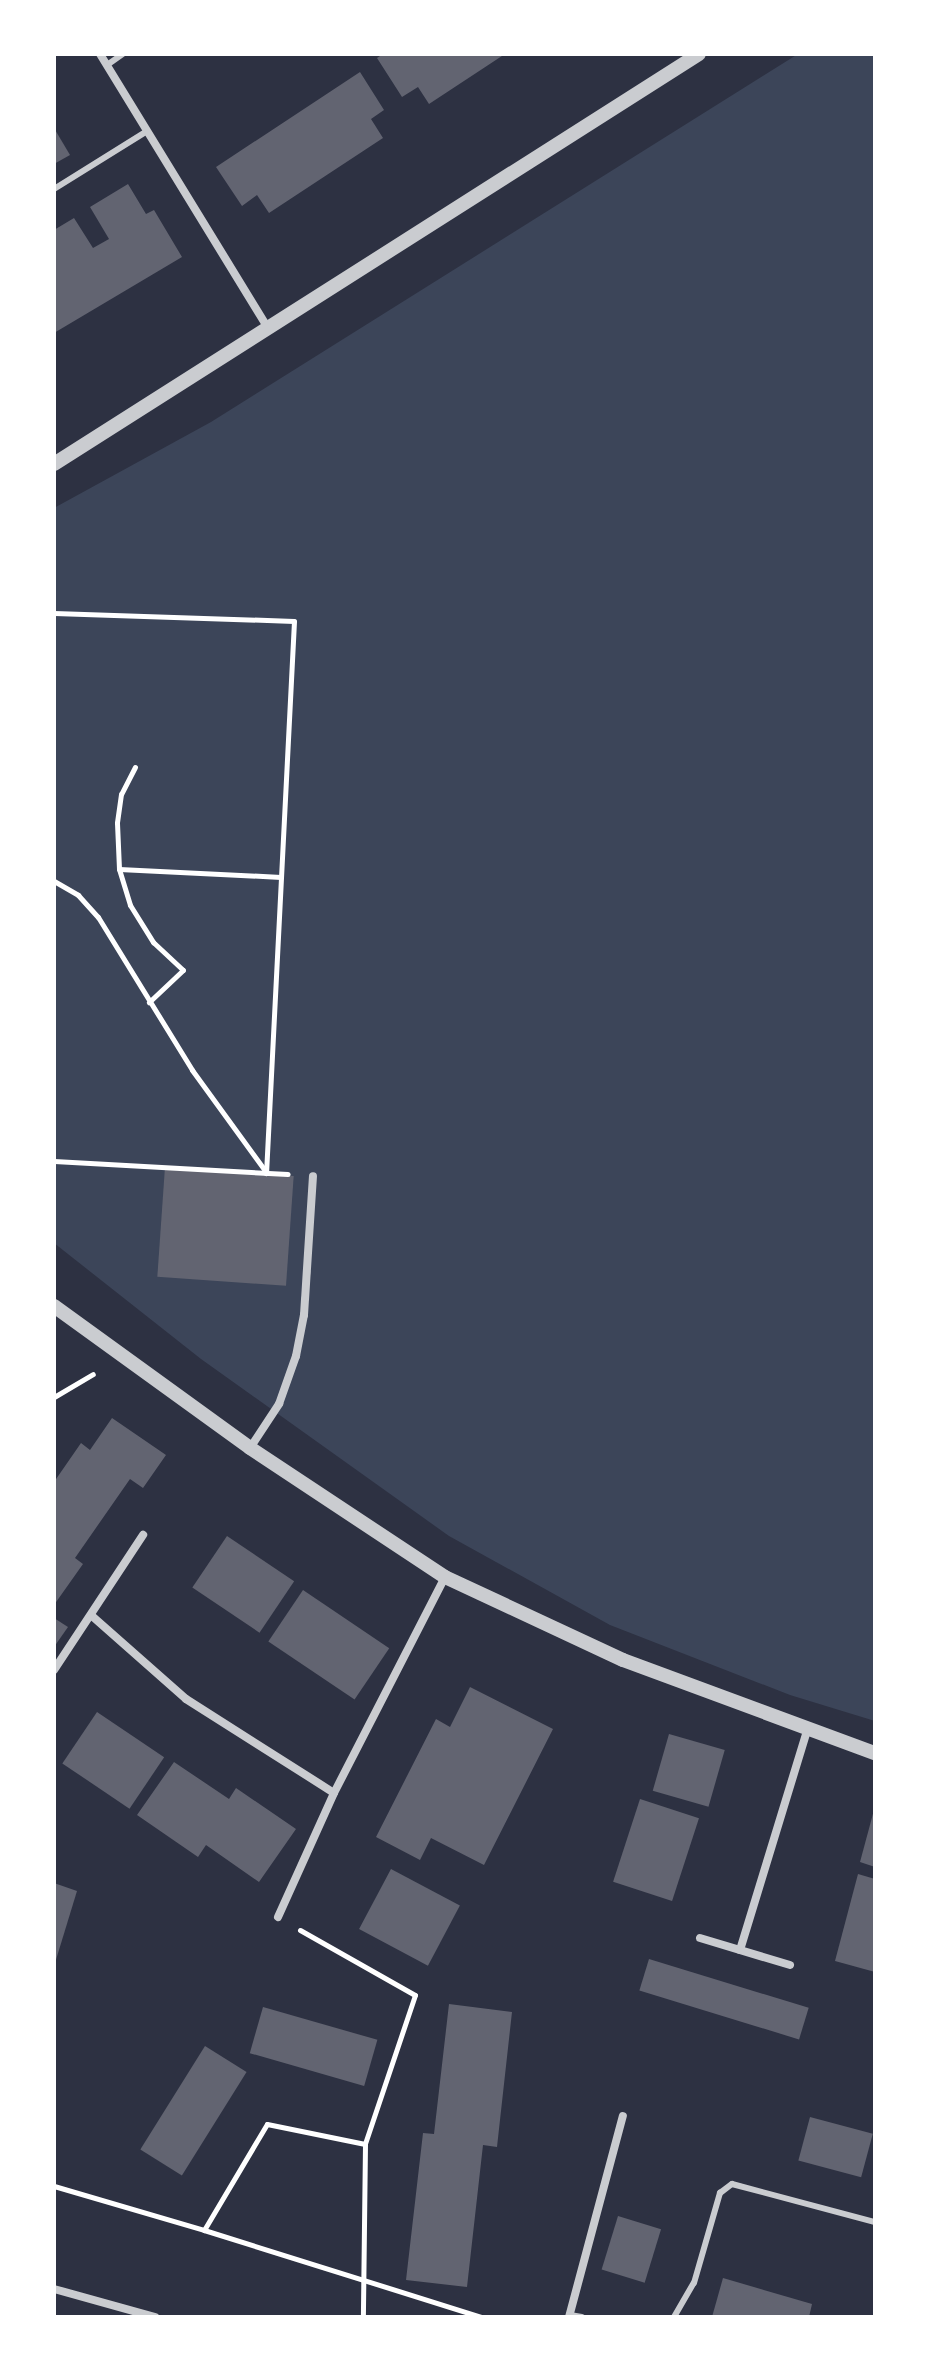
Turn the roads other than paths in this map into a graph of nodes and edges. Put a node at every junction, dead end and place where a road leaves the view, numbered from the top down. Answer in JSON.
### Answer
{"nodes":[{"id":1,"x":100,"y":54,"type":"edge"},
{"id":2,"x":123,"y":54,"type":"edge"},
{"id":3,"x":699,"y":54,"type":"edge"},
{"id":4,"x":107,"y":65,"type":"junction"},
{"id":5,"x":147,"y":131,"type":"junction"},
{"id":6,"x":54,"y":189,"type":"edge"},
{"id":7,"x":267,"y":326,"type":"junction"},
{"id":8,"x":54,"y":464,"type":"edge"},
{"id":9,"x":313,"y":1176,"type":"road end"},
{"id":10,"x":54,"y":1306,"type":"edge"},
{"id":11,"x":250,"y":1448,"type":"junction"},
{"id":12,"x":143,"y":1535,"type":"dead end"},
{"id":13,"x":445,"y":1577,"type":"junction"},
{"id":14,"x":92,"y":1616,"type":"junction"},
{"id":15,"x":54,"y":1670,"type":"edge"},
{"id":16,"x":808,"y":1728,"type":"junction"},
{"id":17,"x":875,"y":1753,"type":"edge"},
{"id":18,"x":334,"y":1793,"type":"junction"},
{"id":19,"x":278,"y":1917,"type":"road end"},
{"id":20,"x":700,"y":1938,"type":"dead end"},
{"id":21,"x":740,"y":1950,"type":"junction"},
{"id":22,"x":790,"y":1965,"type":"dead end"},
{"id":23,"x":623,"y":2116,"type":"dead end"},
{"id":24,"x":875,"y":2222,"type":"edge"},
{"id":25,"x":54,"y":2289,"type":"edge"},
{"id":26,"x":569,"y":2316,"type":"edge"},
{"id":27,"x":155,"y":2317,"type":"edge"},
{"id":28,"x":582,"y":2317,"type":"edge"},
{"id":29,"x":674,"y":2317,"type":"edge"}],
"edges":[{"from":1,"to":4,"type":"street"},
{"from":2,"to":4,"type":"lane"},
{"from":3,"to":7,"type":"street"},
{"from":4,"to":5,"type":"street"},
{"from":5,"to":6,"type":"lane"},
{"from":5,"to":7,"type":"street"},
{"from":7,"to":8,"type":"street"},
{"from":9,"to":11,"type":"street"},
{"from":10,"to":11,"type":"street"},
{"from":11,"to":13,"type":"street"},
{"from":12,"to":14,"type":"street"},
{"from":13,"to":16,"type":"street"},
{"from":13,"to":18,"type":"street"},
{"from":14,"to":15,"type":"street"},
{"from":14,"to":18,"type":"street"},
{"from":16,"to":17,"type":"street"},
{"from":16,"to":21,"type":"street"},
{"from":18,"to":19,"type":"street"},
{"from":20,"to":21,"type":"street"},
{"from":21,"to":22,"type":"street"},
{"from":23,"to":26,"type":"street"},
{"from":24,"to":29,"type":"lane"},
{"from":25,"to":27,"type":"street"},
{"from":26,"to":28,"type":"lane"}]}
